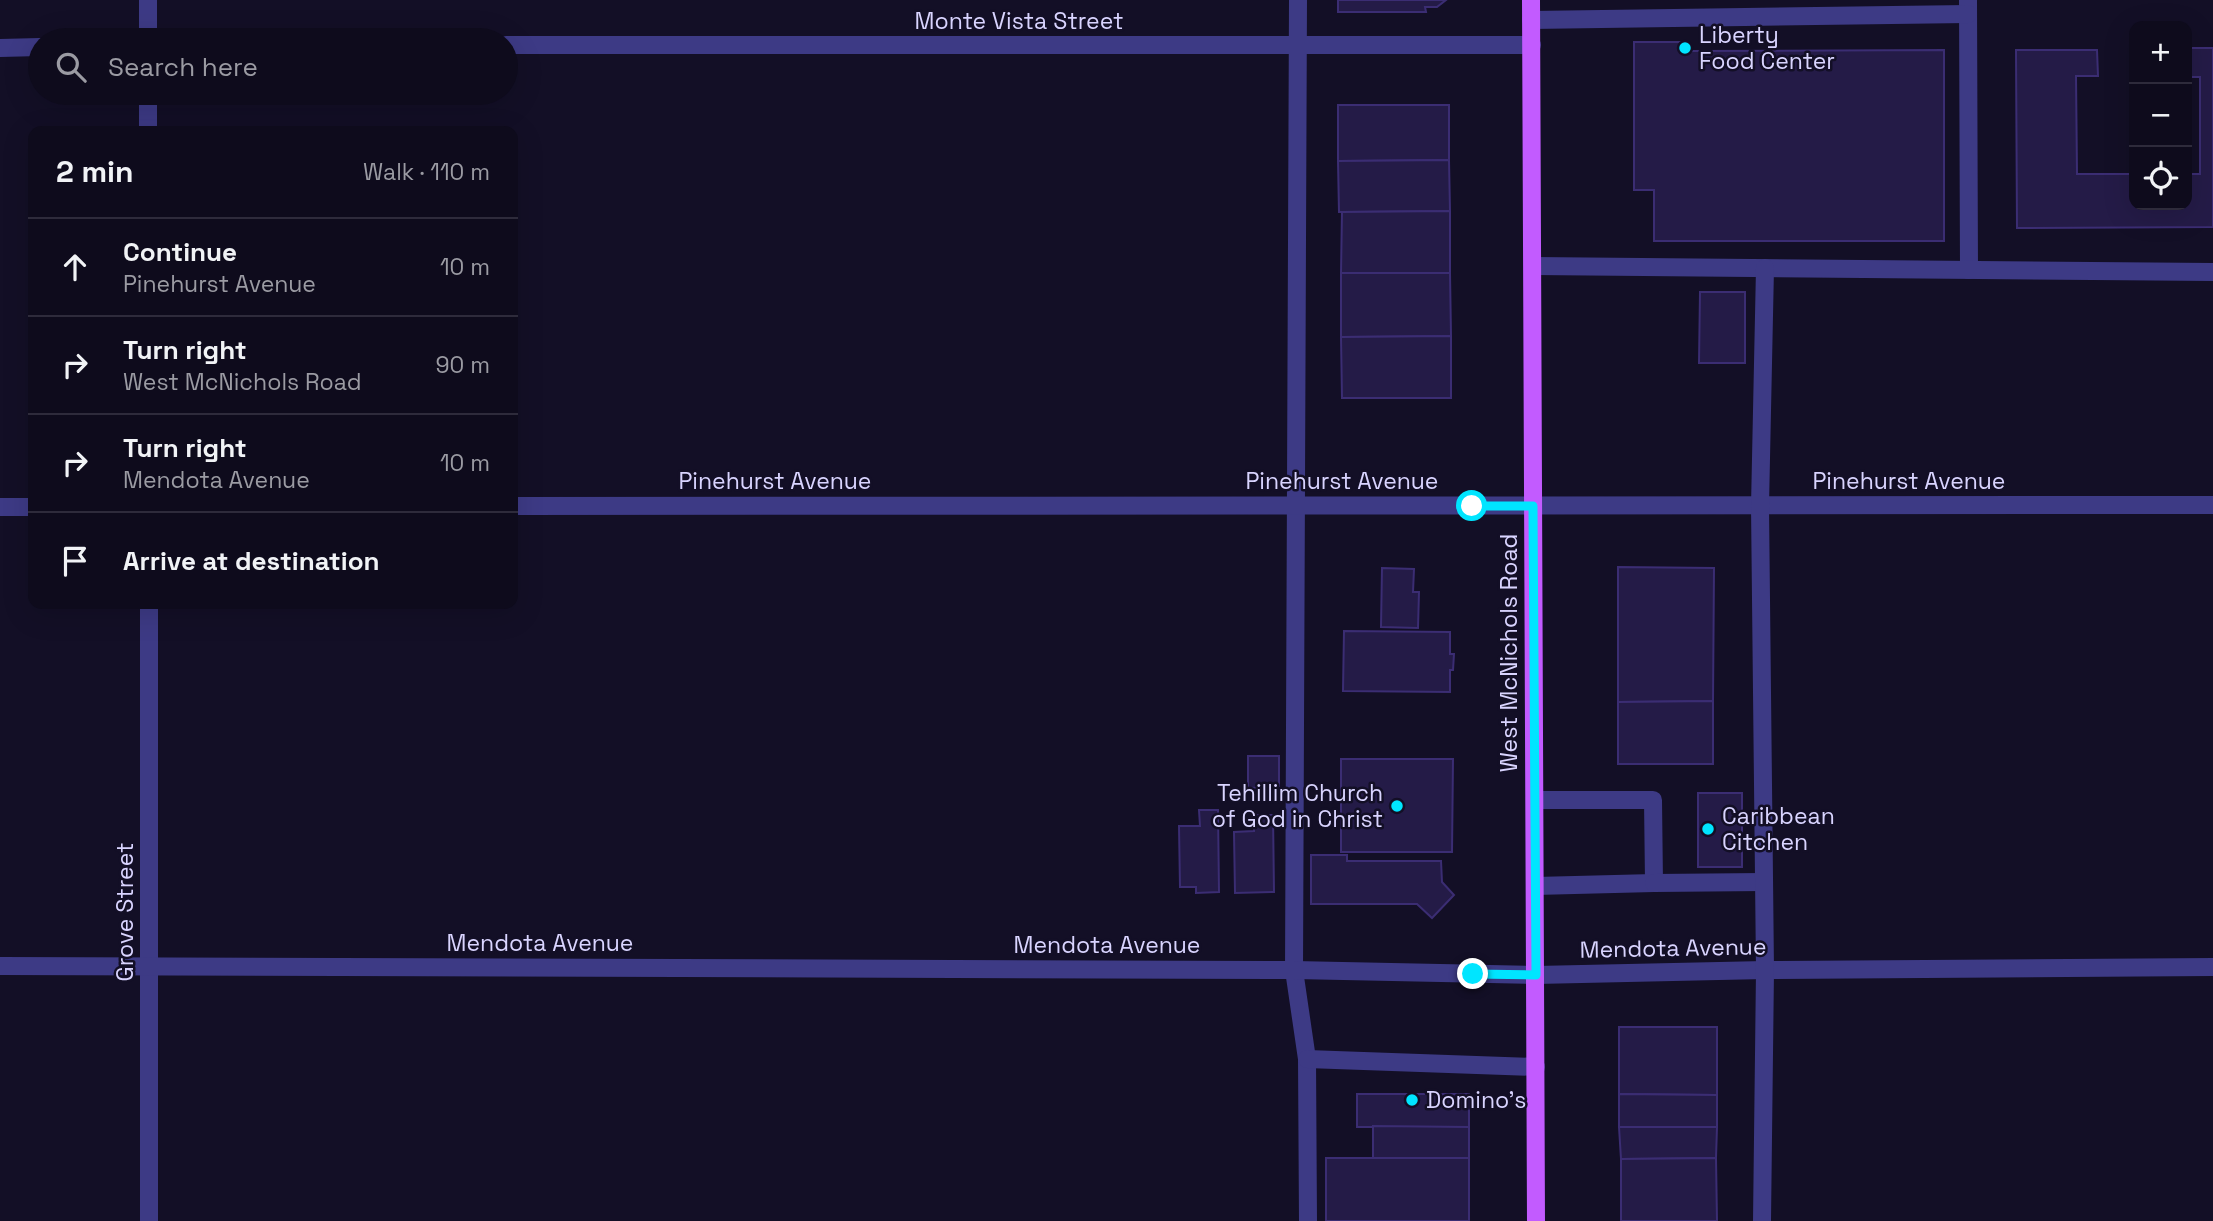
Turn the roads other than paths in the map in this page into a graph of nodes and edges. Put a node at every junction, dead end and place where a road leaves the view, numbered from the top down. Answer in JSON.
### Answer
{"nodes":[{"id":1,"x":148,"y":0,"type":"edge"},
{"id":2,"x":1298,"y":0,"type":"edge"},
{"id":3,"x":1531,"y":0,"type":"edge"},
{"id":4,"x":1968,"y":7,"type":"edge"},
{"id":5,"x":1887,"y":8,"type":"edge"},
{"id":6,"x":1686,"y":9,"type":"edge"},
{"id":7,"x":1531,"y":20,"type":"junction"},
{"id":8,"x":148,"y":28,"type":"edge"},
{"id":9,"x":518,"y":45,"type":"edge"},
{"id":10,"x":1298,"y":45,"type":"junction"},
{"id":11,"x":1532,"y":45,"type":"junction"},
{"id":12,"x":28,"y":47,"type":"edge"},
{"id":13,"x":0,"y":48,"type":"edge"},
{"id":14,"x":148,"y":105,"type":"edge"},
{"id":15,"x":148,"y":126,"type":"edge"},
{"id":16,"x":1532,"y":267,"type":"junction"},
{"id":17,"x":1765,"y":268,"type":"junction"},
{"id":18,"x":1969,"y":270,"type":"junction"},
{"id":19,"x":2213,"y":272,"type":"edge"},
{"id":20,"x":2213,"y":505,"type":"edge"},
{"id":21,"x":518,"y":506,"type":"edge"},
{"id":22,"x":1294,"y":506,"type":"junction"},
{"id":23,"x":1533,"y":506,"type":"junction"},
{"id":24,"x":1760,"y":506,"type":"junction"},
{"id":25,"x":0,"y":507,"type":"edge"},
{"id":26,"x":28,"y":507,"type":"edge"},
{"id":27,"x":149,"y":609,"type":"edge"},
{"id":28,"x":1535,"y":800,"type":"junction"},
{"id":29,"x":1764,"y":882,"type":"junction"},
{"id":30,"x":1654,"y":883,"type":"junction"},
{"id":31,"x":1535,"y":886,"type":"junction"},
{"id":32,"x":0,"y":966,"type":"edge"},
{"id":33,"x":149,"y":966,"type":"junction"},
{"id":34,"x":2213,"y":967,"type":"edge"},
{"id":35,"x":1294,"y":970,"type":"junction"},
{"id":36,"x":1765,"y":970,"type":"junction"},
{"id":37,"x":1536,"y":975,"type":"junction"},
{"id":38,"x":1307,"y":1059,"type":"junction"},
{"id":39,"x":1535,"y":1066,"type":"junction"},
{"id":40,"x":149,"y":1221,"type":"edge"},
{"id":41,"x":1308,"y":1221,"type":"edge"},
{"id":42,"x":1536,"y":1221,"type":"edge"},
{"id":43,"x":1762,"y":1221,"type":"edge"}],
"edges":[{"from":1,"to":8,"type":"street"},
{"from":2,"to":10,"type":"street"},
{"from":3,"to":7,"type":"main road","name":"West McNichols Road"},
{"from":4,"to":5,"type":"street"},
{"from":4,"to":18,"type":"street"},
{"from":5,"to":6,"type":"street"},
{"from":6,"to":7,"type":"street"},
{"from":7,"to":11,"type":"main road","name":"West McNichols Road"},
{"from":9,"to":10,"type":"street","name":"Monte Vista Street"},
{"from":10,"to":11,"type":"street","name":"Monte Vista Street"},
{"from":10,"to":22,"type":"street"},
{"from":11,"to":16,"type":"main road","name":"West McNichols Road"},
{"from":12,"to":13,"type":"street"},
{"from":14,"to":15,"type":"street"},
{"from":16,"to":17,"type":"street"},
{"from":16,"to":23,"type":"main road","name":"West McNichols Road"},
{"from":17,"to":18,"type":"street"},
{"from":17,"to":24,"type":"street"},
{"from":18,"to":19,"type":"street"},
{"from":20,"to":24,"type":"street","name":"Pinehurst Avenue"},
{"from":21,"to":22,"type":"street","name":"Pinehurst Avenue"},
{"from":22,"to":23,"type":"street","name":"Pinehurst Avenue"},
{"from":22,"to":35,"type":"street"},
{"from":23,"to":24,"type":"street","name":"Pinehurst Avenue"},
{"from":23,"to":28,"type":"main road","name":"West McNichols Road"},
{"from":24,"to":29,"type":"street"},
{"from":25,"to":26,"type":"street"},
{"from":27,"to":33,"type":"street","name":"Grove Street"},
{"from":28,"to":30,"type":"street"},
{"from":28,"to":31,"type":"main road","name":"West McNichols Road"},
{"from":29,"to":30,"type":"street"},
{"from":29,"to":36,"type":"street"},
{"from":30,"to":31,"type":"street"},
{"from":31,"to":37,"type":"main road","name":"West McNichols Road"},
{"from":32,"to":33,"type":"street","name":"Mendota Avenue"},
{"from":33,"to":35,"type":"street","name":"Mendota Avenue"},
{"from":33,"to":40,"type":"street","name":"Grove Street"},
{"from":34,"to":36,"type":"street","name":"Mendota Avenue"},
{"from":35,"to":37,"type":"street","name":"Mendota Avenue"},
{"from":35,"to":38,"type":"street"},
{"from":36,"to":37,"type":"street","name":"Mendota Avenue"},
{"from":36,"to":43,"type":"street"},
{"from":37,"to":39,"type":"main road","name":"West McNichols Road"},
{"from":38,"to":39,"type":"street"},
{"from":38,"to":41,"type":"street"},
{"from":39,"to":42,"type":"main road","name":"West McNichols Road"}]}
